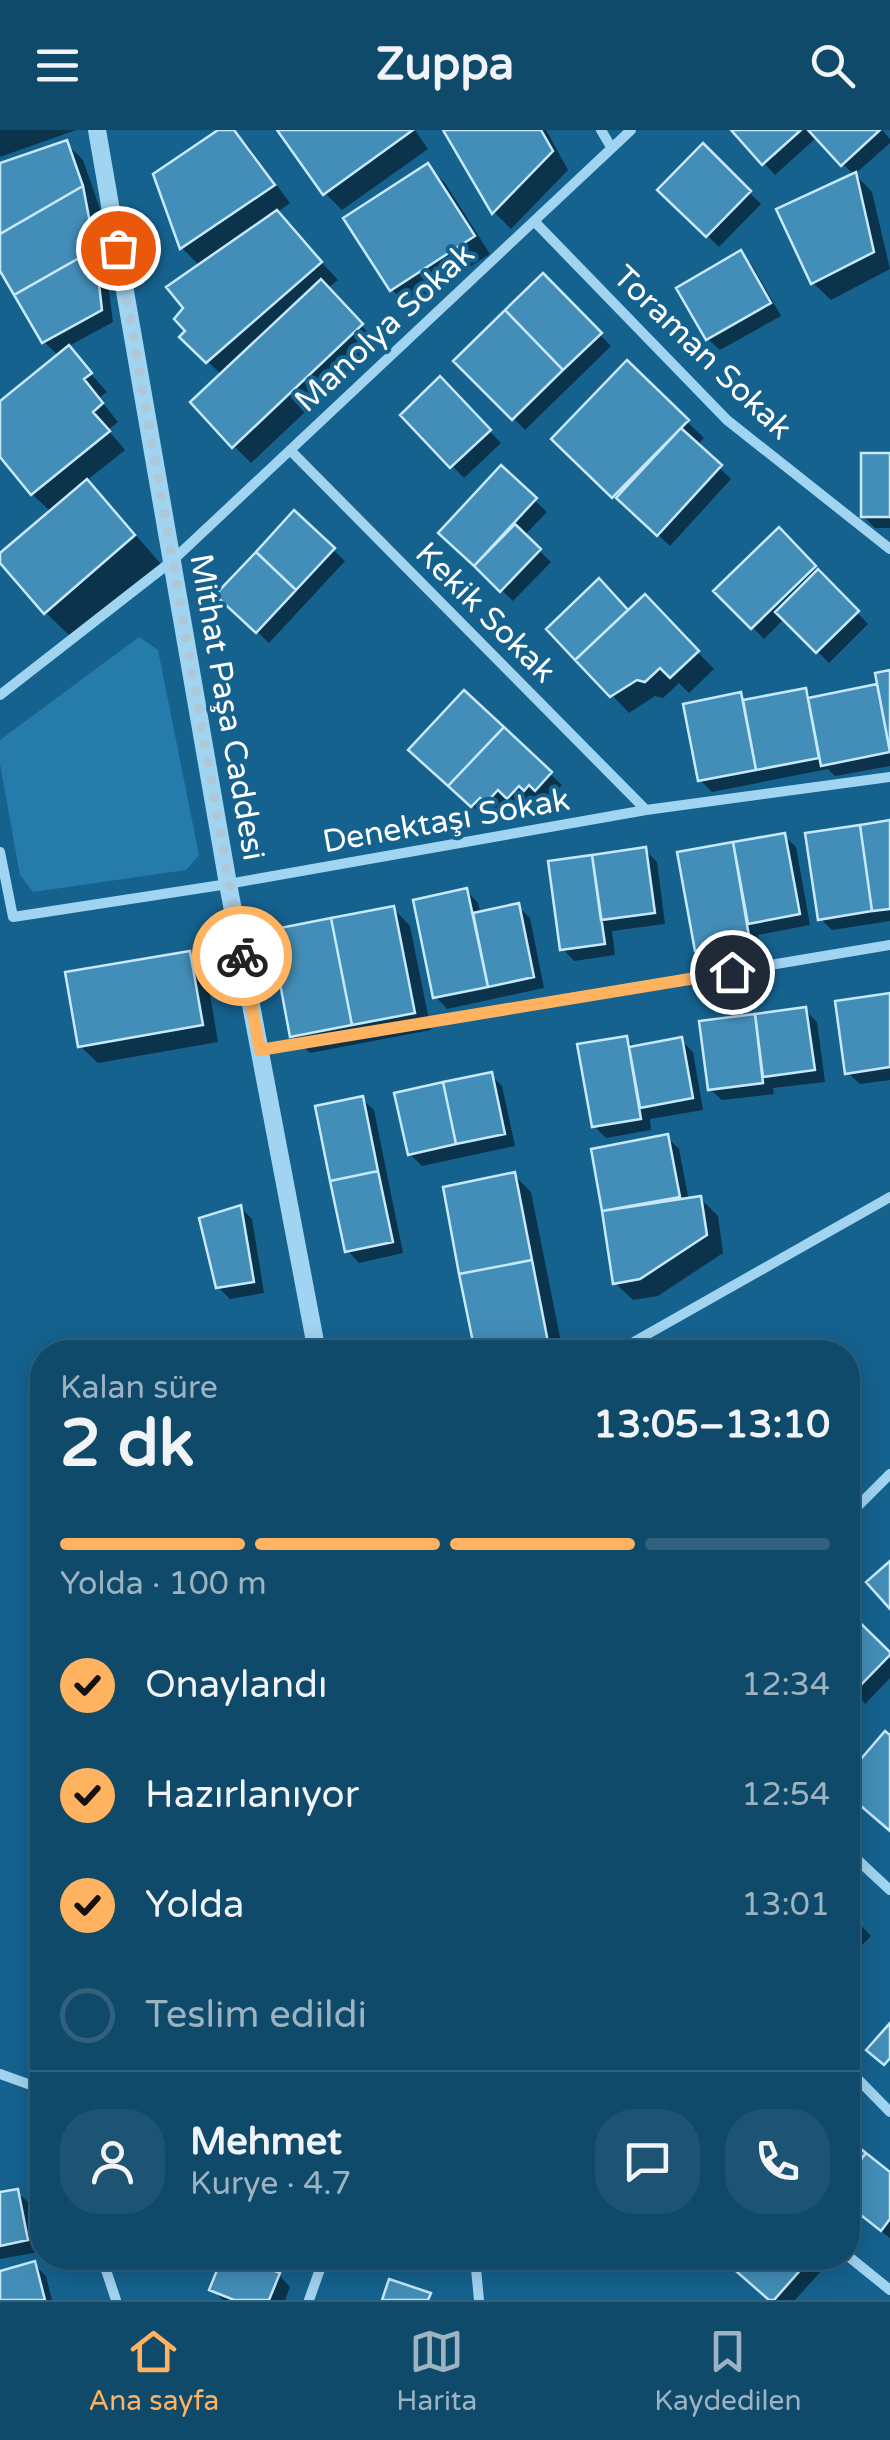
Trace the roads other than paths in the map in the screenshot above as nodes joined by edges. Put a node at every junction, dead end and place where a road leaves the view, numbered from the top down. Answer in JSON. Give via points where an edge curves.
{"nodes":[{"id":1,"x":98,"y":130,"type":"edge"},
{"id":2,"x":601,"y":130,"type":"edge"},
{"id":3,"x":630,"y":130,"type":"edge"},
{"id":4,"x":611,"y":147,"type":"junction"},
{"id":5,"x":534,"y":221,"type":"junction"},
{"id":6,"x":290,"y":450,"type":"junction"},
{"id":7,"x":890,"y":550,"type":"edge"},
{"id":8,"x":172,"y":561,"type":"junction"},
{"id":9,"x":0,"y":695,"type":"edge"},
{"id":10,"x":890,"y":777,"type":"edge"},
{"id":11,"x":646,"y":810,"type":"junction"},
{"id":12,"x":0,"y":852,"type":"edge"},
{"id":13,"x":228,"y":884,"type":"junction"},
{"id":14,"x":890,"y":945,"type":"edge"},
{"id":15,"x":260,"y":1050,"type":"junction"},
{"id":16,"x":890,"y":1197,"type":"edge"},
{"id":17,"x":314,"y":1340,"type":"edge"},
{"id":18,"x":637,"y":1340,"type":"edge"},
{"id":19,"x":890,"y":1474,"type":"edge"},
{"id":20,"x":860,"y":1504,"type":"edge"},
{"id":21,"x":860,"y":1862,"type":"edge"},
{"id":22,"x":890,"y":1890,"type":"edge"},
{"id":23,"x":0,"y":2074,"type":"edge"},
{"id":24,"x":860,"y":2081,"type":"edge"},
{"id":25,"x":30,"y":2085,"type":"edge"},
{"id":26,"x":890,"y":2112,"type":"edge"},
{"id":27,"x":860,"y":2266,"type":"edge"},
{"id":28,"x":106,"y":2270,"type":"edge"},
{"id":29,"x":319,"y":2270,"type":"edge"},
{"id":30,"x":475,"y":2270,"type":"edge"},
{"id":31,"x":890,"y":2290,"type":"edge"},
{"id":32,"x":116,"y":2300,"type":"edge"},
{"id":33,"x":308,"y":2300,"type":"edge"},
{"id":34,"x":479,"y":2300,"type":"edge"}],
"edges":[{"from":1,"to":8,"type":"street","name":"Mithat Paşa Caddesi"},
{"from":2,"to":4,"type":"street"},
{"from":3,"to":4,"type":"street","name":"Manolya Sokak"},
{"from":4,"to":5,"type":"street","name":"Manolya Sokak"},
{"from":5,"to":6,"type":"street","name":"Manolya Sokak"},
{"from":5,"to":7,"type":"street","name":"Toraman Sokak","via":[[727,420]]},
{"from":6,"to":8,"type":"street","name":"Manolya Sokak"},
{"from":6,"to":11,"type":"street","name":"Kekik Sokak"},
{"from":8,"to":9,"type":"street","name":"Manolya Sokak"},
{"from":8,"to":13,"type":"street","name":"Mithat Paşa Caddesi"},
{"from":10,"to":11,"type":"street","name":"Denektaşı Sokak"},
{"from":11,"to":13,"type":"street","name":"Denektaşı Sokak"},
{"from":12,"to":13,"type":"street","name":"Denektaşı Sokak","via":[[12,918]]},
{"from":13,"to":15,"type":"street","name":"Mithat Paşa Caddesi"},
{"from":14,"to":15,"type":"street"},
{"from":15,"to":17,"type":"street","name":"Mithat Paşa Caddesi"},
{"from":16,"to":18,"type":"street"},
{"from":19,"to":20,"type":"street"},
{"from":21,"to":22,"type":"street"},
{"from":23,"to":25,"type":"street"},
{"from":24,"to":26,"type":"street"},
{"from":27,"to":31,"type":"street"},
{"from":28,"to":32,"type":"street"},
{"from":29,"to":33,"type":"street"},
{"from":30,"to":34,"type":"street"}]}
